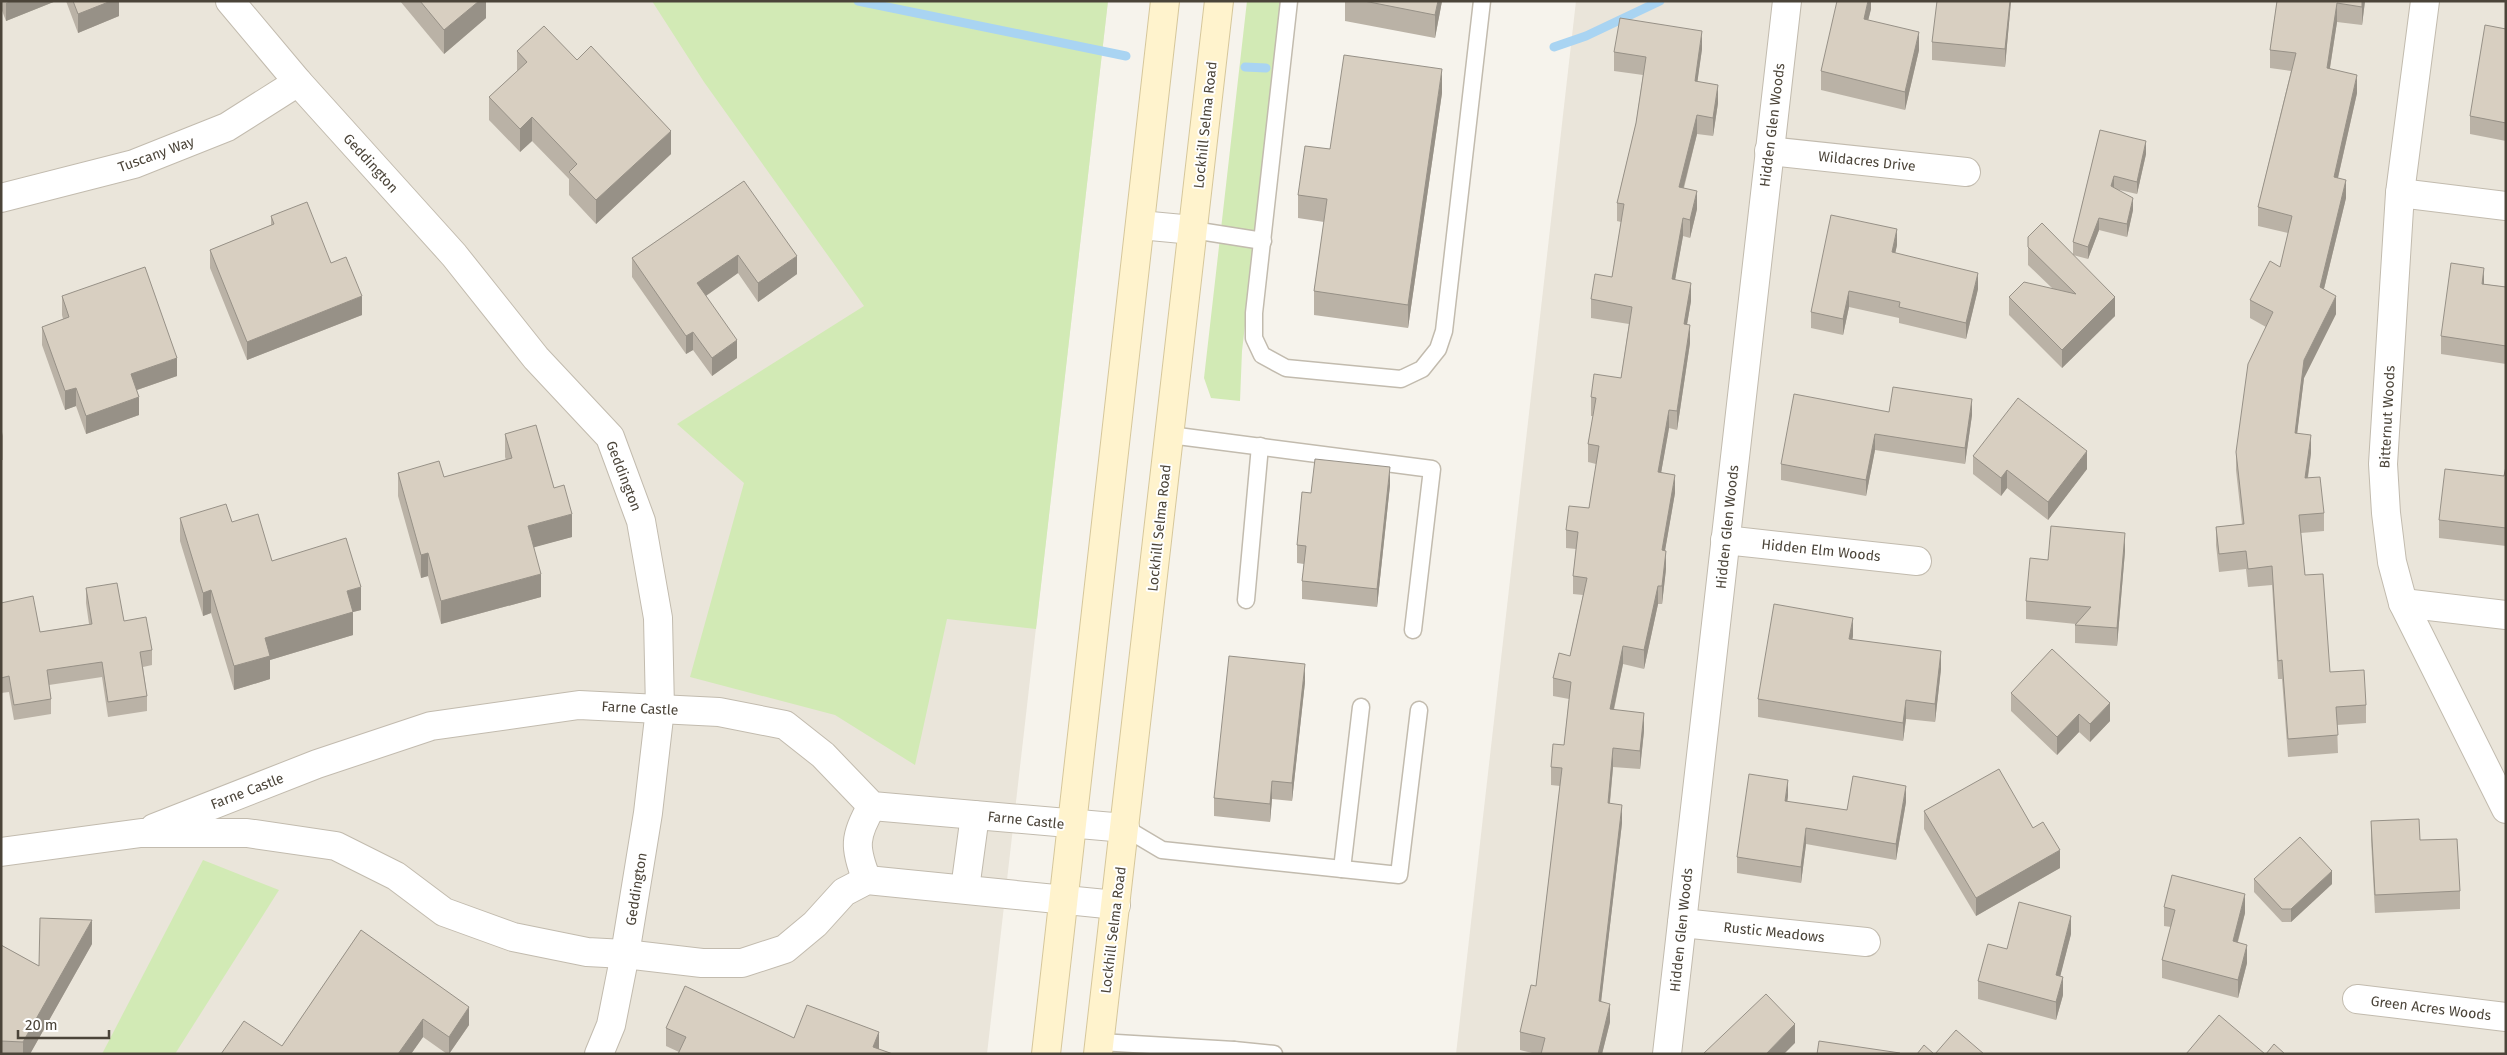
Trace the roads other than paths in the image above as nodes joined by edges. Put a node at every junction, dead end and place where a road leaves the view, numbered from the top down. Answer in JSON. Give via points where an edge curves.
{"nodes":[{"id":1,"x":230,"y":1,"type":"edge"},
{"id":2,"x":1165,"y":1,"type":"edge"},
{"id":3,"x":1220,"y":1,"type":"edge"},
{"id":4,"x":1289,"y":1,"type":"edge"},
{"id":5,"x":1482,"y":1,"type":"edge"},
{"id":6,"x":1787,"y":1,"type":"edge"},
{"id":7,"x":2425,"y":1,"type":"edge"},
{"id":8,"x":298,"y":82,"type":"junction"},
{"id":9,"x":1769,"y":151,"type":"junction"},
{"id":10,"x":1966,"y":172,"type":"dead end"},
{"id":11,"x":2400,"y":194,"type":"junction"},
{"id":12,"x":1,"y":198,"type":"edge"},
{"id":13,"x":2506,"y":206,"type":"edge"},
{"id":14,"x":1140,"y":225,"type":"junction"},
{"id":15,"x":1193,"y":230,"type":"junction"},
{"id":16,"x":1263,"y":241,"type":"junction"},
{"id":17,"x":1170,"y":435,"type":"junction"},
{"id":18,"x":1260,"y":446,"type":"junction"},
{"id":19,"x":1725,"y":540,"type":"junction"},
{"id":20,"x":1917,"y":561,"type":"dead end"},
{"id":21,"x":1246,"y":600,"type":"dead end"},
{"id":22,"x":2403,"y":603,"type":"junction"},
{"id":23,"x":2506,"y":615,"type":"edge"},
{"id":24,"x":1413,"y":630,"type":"dead end"},
{"id":25,"x":1360,"y":707,"type":"dead end"},
{"id":26,"x":660,"y":709,"type":"junction"},
{"id":27,"x":1419,"y":710,"type":"dead end"},
{"id":28,"x":872,"y":806,"type":"junction"},
{"id":29,"x":2506,"y":809,"type":"edge"},
{"id":30,"x":975,"y":815,"type":"junction"},
{"id":31,"x":1073,"y":825,"type":"junction"},
{"id":32,"x":1125,"y":828,"type":"junction"},
{"id":33,"x":141,"y":833,"type":"junction"},
{"id":34,"x":1,"y":852,"type":"edge"},
{"id":35,"x":1342,"y":869,"type":"junction"},
{"id":36,"x":867,"y":880,"type":"junction"},
{"id":37,"x":965,"y":889,"type":"junction"},
{"id":38,"x":1065,"y":901,"type":"junction"},
{"id":39,"x":1116,"y":905,"type":"junction"},
{"id":40,"x":1682,"y":922,"type":"junction"},
{"id":41,"x":1866,"y":942,"type":"dead end"},
{"id":42,"x":625,"y":954,"type":"junction"},
{"id":43,"x":2357,"y":999,"type":"dead end"},
{"id":44,"x":2506,"y":1017,"type":"edge"},
{"id":45,"x":1099,"y":1048,"type":"edge"},
{"id":46,"x":1233,"y":1052,"type":"edge"},
{"id":47,"x":599,"y":1054,"type":"edge"},
{"id":48,"x":1046,"y":1054,"type":"edge"},
{"id":49,"x":1274,"y":1054,"type":"edge"},
{"id":50,"x":1668,"y":1054,"type":"edge"}],
"edges":[{"from":1,"to":8,"type":"street","name":"Geddington"},
{"from":2,"to":14,"type":"main road"},
{"from":3,"to":15,"type":"main road","name":"Lockhill Selma Road"},
{"from":4,"to":16,"type":"lane"},
{"from":5,"to":16,"type":"lane","via":[[1444,331],[1438,349],[1422,369],[1400,379],[1286,368],[1262,355],[1254,338],[1254,314]]},
{"from":6,"to":9,"type":"street","name":"Hidden Glen Woods"},
{"from":7,"to":11,"type":"street","name":"Bitternut Woods"},
{"from":8,"to":12,"type":"street","name":"Tuscany Way","via":[[227,128],[134,164]]},
{"from":8,"to":26,"type":"street","name":"Geddington","via":[[454,255],[536,358],[610,437],[641,521],[658,618]]},
{"from":9,"to":10,"type":"street","name":"Wildacres Drive"},
{"from":9,"to":19,"type":"street","name":"Hidden Glen Woods"},
{"from":11,"to":13,"type":"street"},
{"from":11,"to":22,"type":"street","name":"Bitternut Woods","via":[[2383,464],[2392,562]]},
{"from":14,"to":15,"type":"street"},
{"from":14,"to":31,"type":"main road"},
{"from":15,"to":16,"type":"lane"},
{"from":15,"to":17,"type":"main road","name":"Lockhill Selma Road"},
{"from":17,"to":18,"type":"lane"},
{"from":17,"to":32,"type":"main road","name":"Lockhill Selma Road"},
{"from":18,"to":21,"type":"lane"},
{"from":18,"to":24,"type":"lane","via":[[1432,469]]},
{"from":19,"to":20,"type":"street","name":"Hidden Elm Woods"},
{"from":19,"to":40,"type":"street","name":"Hidden Glen Woods"},
{"from":22,"to":23,"type":"street"},
{"from":22,"to":29,"type":"street","name":"Bitternut Woods"},
{"from":25,"to":35,"type":"lane"},
{"from":26,"to":28,"type":"street","name":"Farne Castle","via":[[719,712],[785,725],[823,755]]},
{"from":26,"to":33,"type":"street","name":"Farne Castle","via":[[579,705],[431,726],[308,767]]},
{"from":26,"to":42,"type":"street","name":"Geddington","via":[[648,813]]},
{"from":27,"to":35,"type":"lane","via":[[1399,875]]},
{"from":28,"to":30,"type":"street","name":"Farne Castle"},
{"from":28,"to":36,"type":"street","via":[[860,826],[857,855]]},
{"from":30,"to":31,"type":"street","name":"Farne Castle"},
{"from":30,"to":37,"type":"street"},
{"from":31,"to":32,"type":"street","name":"Farne Castle"},
{"from":31,"to":38,"type":"main road"},
{"from":32,"to":35,"type":"lane","via":[[1162,850]]},
{"from":32,"to":39,"type":"main road","name":"Lockhill Selma Road"},
{"from":33,"to":34,"type":"street","name":"Farne Castle"},
{"from":33,"to":42,"type":"street","name":"Farne Castle","via":[[247,834],[336,846],[396,876],[444,912],[513,937],[587,952]]},
{"from":36,"to":37,"type":"street"},
{"from":36,"to":42,"type":"street","name":"Farne Castle","via":[[844,892],[785,949],[742,963],[702,963]]},
{"from":37,"to":38,"type":"street"},
{"from":38,"to":39,"type":"street"},
{"from":38,"to":48,"type":"main road"},
{"from":39,"to":45,"type":"main road","name":"Lockhill Selma Road"},
{"from":40,"to":41,"type":"street","name":"Rustic Meadows"},
{"from":40,"to":50,"type":"street","name":"Hidden Glen Woods"},
{"from":42,"to":47,"type":"street","name":"Geddington","via":[[611,1026]]},
{"from":43,"to":44,"type":"street","name":"Green Acres Woods"},
{"from":45,"to":46,"type":"lane"},
{"from":46,"to":49,"type":"lane"}]}
